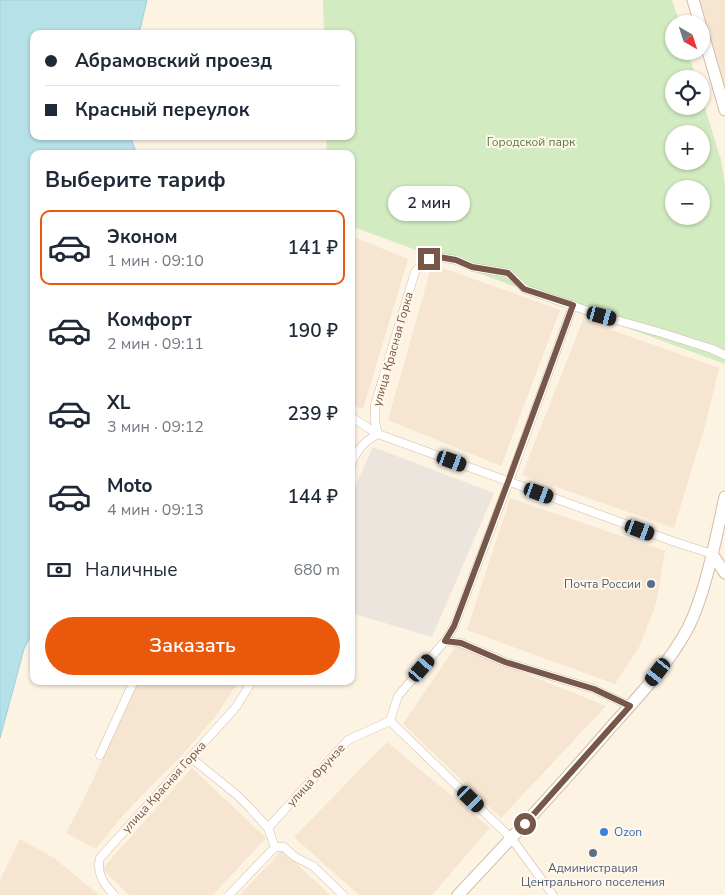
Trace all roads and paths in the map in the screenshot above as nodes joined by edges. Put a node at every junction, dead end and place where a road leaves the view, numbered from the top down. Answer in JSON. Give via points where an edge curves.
{"nodes":[{"id":1,"x":694,"y":0,"type":"edge"},
{"id":2,"x":698,"y":15,"type":"edge"},
{"id":3,"x":710,"y":58,"type":"edge"},
{"id":4,"x":725,"y":110,"type":"edge"},
{"id":5,"x":573,"y":305,"type":"junction"},
{"id":6,"x":725,"y":355,"type":"edge"},
{"id":7,"x":355,"y":420,"type":"edge"},
{"id":8,"x":378,"y":434,"type":"junction"},
{"id":9,"x":355,"y":455,"type":"edge"},
{"id":10,"x":508,"y":482,"type":"junction"},
{"id":11,"x":725,"y":497,"type":"edge"},
{"id":12,"x":712,"y":554,"type":"junction"},
{"id":13,"x":725,"y":573,"type":"edge"},
{"id":14,"x":445,"y":641,"type":"junction"},
{"id":15,"x":132,"y":685,"type":"edge"},
{"id":16,"x":250,"y":685,"type":"edge"},
{"id":17,"x":630,"y":706,"type":"junction"},
{"id":18,"x":390,"y":721,"type":"junction"},
{"id":19,"x":100,"y":755,"type":"dead end"},
{"id":20,"x":190,"y":757,"type":"junction"},
{"id":21,"x":268,"y":828,"type":"junction"},
{"id":22,"x":512,"y":839,"type":"junction"},
{"id":23,"x":275,"y":847,"type":"junction"},
{"id":24,"x":114,"y":895,"type":"edge"},
{"id":25,"x":229,"y":895,"type":"edge"},
{"id":26,"x":343,"y":895,"type":"edge"},
{"id":27,"x":458,"y":895,"type":"edge"},
{"id":28,"x":553,"y":895,"type":"edge"}],
"edges":[{"from":1,"to":2,"type":"street"},
{"from":3,"to":4,"type":"street"},
{"from":5,"to":6,"type":"street"},
{"from":5,"to":8,"type":"street","name":"улица Красная Горка","via":[[524,289],[508,273],[472,267],[456,260],[429,259],[416,272],[375,405]]},
{"from":5,"to":10,"type":"street"},
{"from":7,"to":8,"type":"street"},
{"from":8,"to":9,"type":"street","via":[[367,439]]},
{"from":8,"to":10,"type":"street"},
{"from":10,"to":12,"type":"street"},
{"from":10,"to":14,"type":"street","via":[[454,626]]},
{"from":11,"to":12,"type":"street"},
{"from":12,"to":13,"type":"street"},
{"from":12,"to":17,"type":"street","via":[[688,627]]},
{"from":14,"to":17,"type":"street","via":[[461,643],[505,662],[594,689]]},
{"from":14,"to":18,"type":"street","via":[[398,696]]},
{"from":15,"to":19,"type":"street"},
{"from":16,"to":20,"type":"street","name":"улица Красная Горка","via":[[236,707]]},
{"from":17,"to":22,"type":"street"},
{"from":18,"to":21,"type":"street","name":"улица Фрунзе","via":[[348,740]]},
{"from":18,"to":22,"type":"street"},
{"from":20,"to":21,"type":"street","via":[[237,795]]},
{"from":20,"to":24,"type":"street","name":"улица Красная Горка","via":[[100,858],[98,868],[104,884]]},
{"from":21,"to":23,"type":"street"},
{"from":22,"to":27,"type":"street"},
{"from":22,"to":28,"type":"street"},
{"from":23,"to":25,"type":"street"},
{"from":23,"to":26,"type":"street","via":[[284,847],[312,866]]}]}
